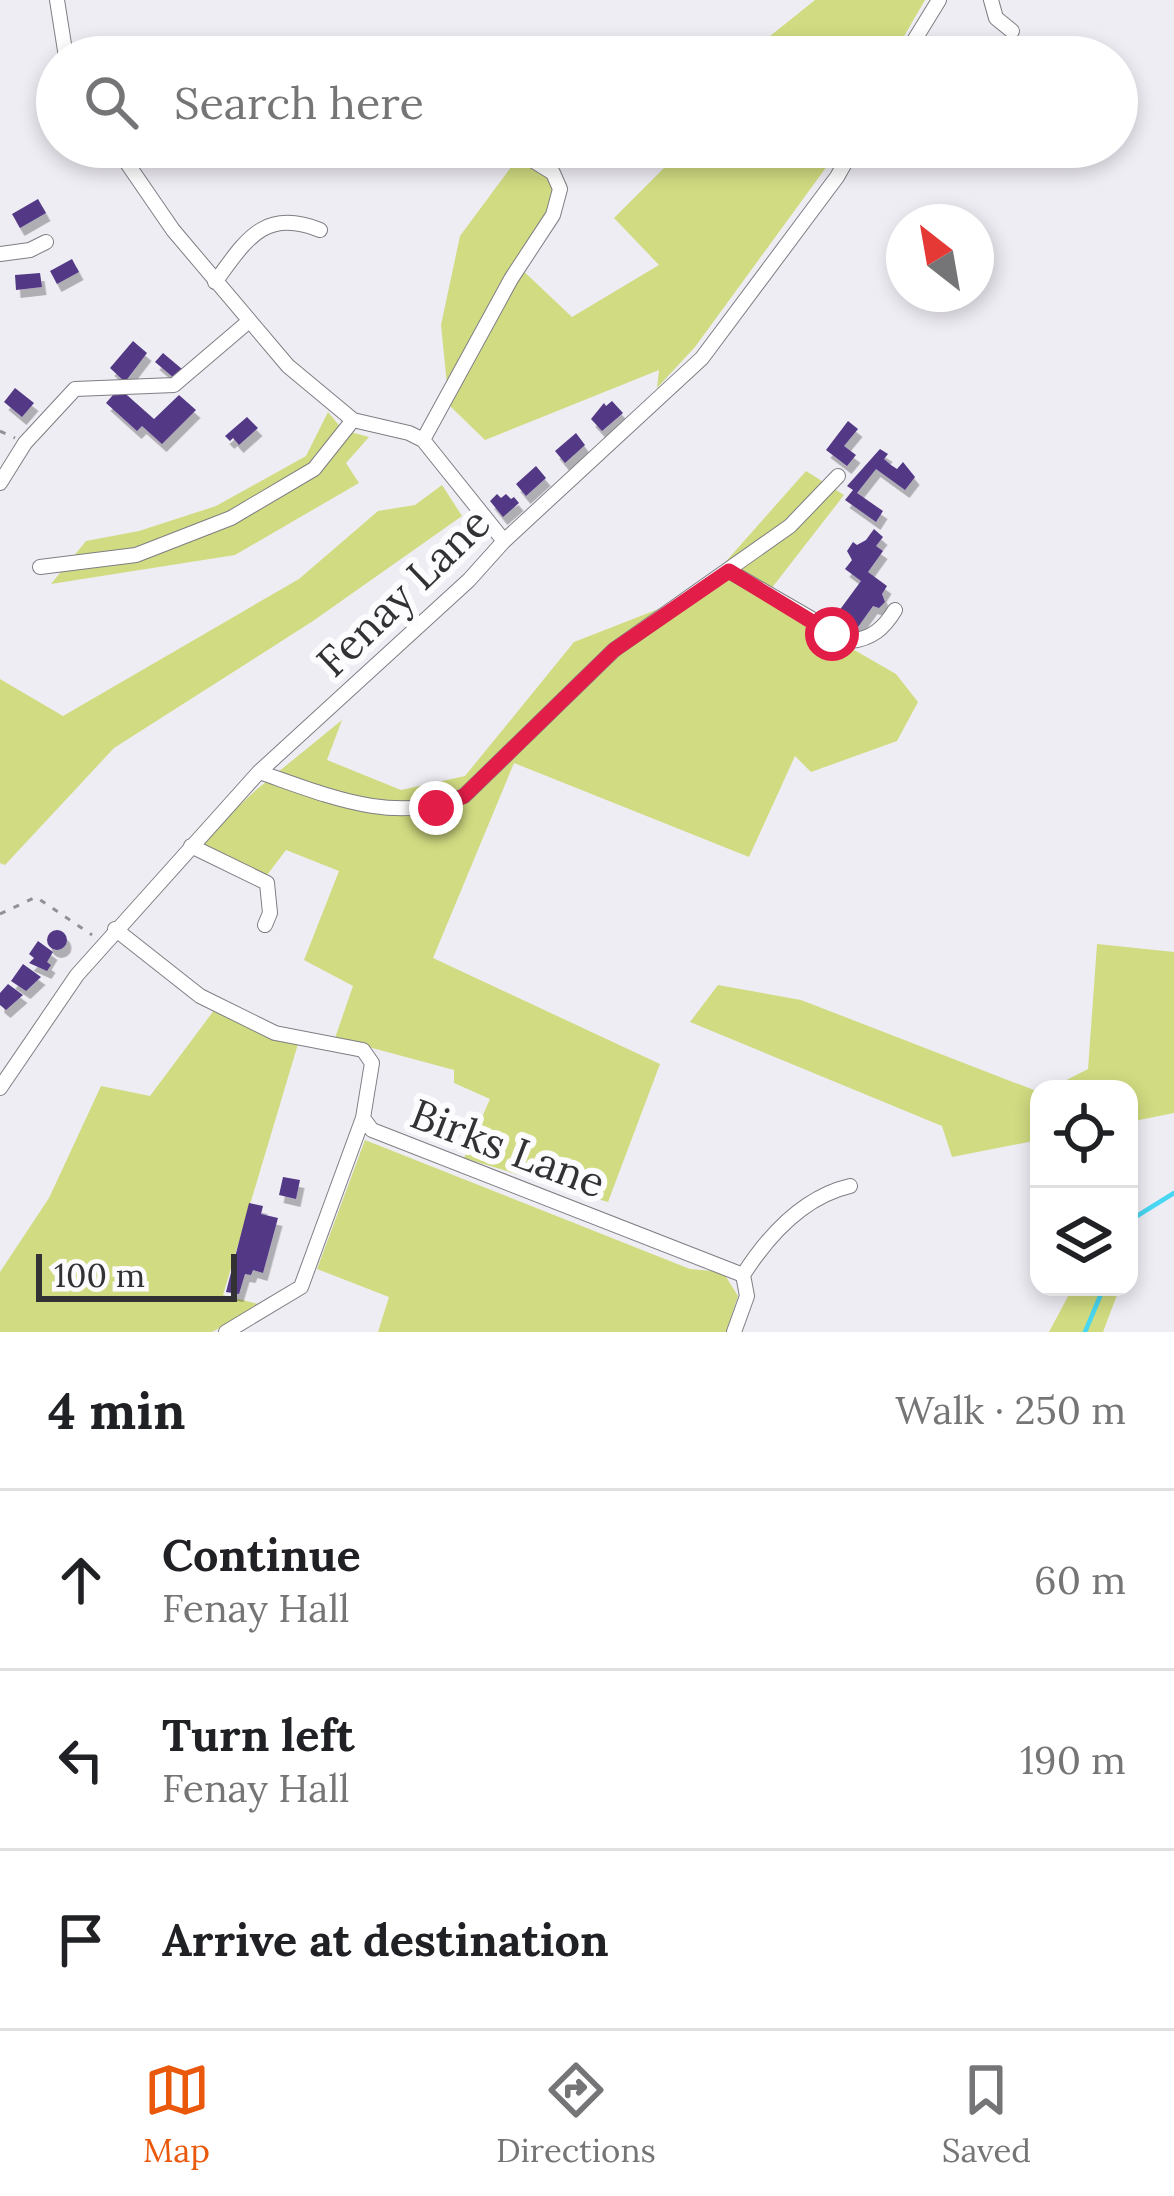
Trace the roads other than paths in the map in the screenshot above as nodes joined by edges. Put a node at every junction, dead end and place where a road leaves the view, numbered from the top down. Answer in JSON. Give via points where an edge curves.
{"nodes":[{"id":1,"x":57,"y":0,"type":"edge"},
{"id":2,"x":939,"y":0,"type":"edge"},
{"id":3,"x":991,"y":0,"type":"edge"},
{"id":4,"x":1012,"y":31,"type":"dead end"},
{"id":5,"x":63,"y":36,"type":"edge"},
{"id":6,"x":917,"y":36,"type":"edge"},
{"id":7,"x":130,"y":168,"type":"edge"},
{"id":8,"x":546,"y":168,"type":"edge"},
{"id":9,"x":842,"y":168,"type":"edge"},
{"id":10,"x":320,"y":230,"type":"dead end"},
{"id":11,"x":46,"y":242,"type":"dead end"},
{"id":12,"x":0,"y":254,"type":"edge"},
{"id":13,"x":215,"y":282,"type":"junction"},
{"id":14,"x":248,"y":322,"type":"junction"},
{"id":15,"x":353,"y":420,"type":"junction"},
{"id":16,"x":423,"y":440,"type":"junction"},
{"id":17,"x":838,"y":476,"type":"dead end"},
{"id":18,"x":0,"y":483,"type":"edge"},
{"id":19,"x":504,"y":541,"type":"junction"},
{"id":20,"x":40,"y":566,"type":"dead end"},
{"id":21,"x":729,"y":571,"type":"junction"},
{"id":22,"x":895,"y":610,"type":"dead end"},
{"id":23,"x":259,"y":772,"type":"junction"},
{"id":24,"x":191,"y":846,"type":"junction"},
{"id":25,"x":265,"y":925,"type":"dead end"},
{"id":26,"x":115,"y":929,"type":"junction"},
{"id":27,"x":0,"y":1088,"type":"edge"},
{"id":28,"x":364,"y":1118,"type":"junction"},
{"id":29,"x":850,"y":1186,"type":"dead end"},
{"id":30,"x":742,"y":1276,"type":"junction"},
{"id":31,"x":226,"y":1332,"type":"edge"},
{"id":32,"x":734,"y":1332,"type":"edge"}],
"edges":[{"from":1,"to":5,"type":"street"},
{"from":2,"to":6,"type":"street"},
{"from":3,"to":4,"type":"street"},
{"from":7,"to":13,"type":"street"},
{"from":8,"to":16,"type":"street","via":[[560,188],[554,215]]},
{"from":9,"to":19,"type":"street","name":"Fenay Lane","via":[[702,358]]},
{"from":10,"to":13,"type":"street","via":[[260,227]]},
{"from":11,"to":12,"type":"street"},
{"from":13,"to":14,"type":"street"},
{"from":14,"to":15,"type":"street"},
{"from":14,"to":18,"type":"street","via":[[174,385],[75,389]]},
{"from":15,"to":16,"type":"street"},
{"from":15,"to":20,"type":"street","via":[[314,469],[231,518],[136,555]]},
{"from":16,"to":19,"type":"street"},
{"from":17,"to":21,"type":"street","via":[[790,526]]},
{"from":19,"to":23,"type":"street","name":"Fenay Lane"},
{"from":21,"to":22,"type":"street","via":[[850,640],[880,630]]},
{"from":21,"to":23,"type":"street","via":[[614,650],[464,796],[436,808],[345,802]]},
{"from":23,"to":24,"type":"street","name":"Fenay Lane"},
{"from":24,"to":25,"type":"street","via":[[267,883]]},
{"from":24,"to":26,"type":"street","name":"Fenay Lane"},
{"from":26,"to":27,"type":"street","name":"Fenay Lane"},
{"from":26,"to":28,"type":"street","name":"Birks Lane","via":[[200,996],[275,1033],[363,1050],[373,1063]]},
{"from":28,"to":30,"type":"street","name":"Birks Lane","via":[[372,1130]]},
{"from":28,"to":31,"type":"street","via":[[301,1287]]},
{"from":29,"to":30,"type":"street","via":[[785,1222]]},
{"from":30,"to":32,"type":"street","via":[[747,1295]]}]}
